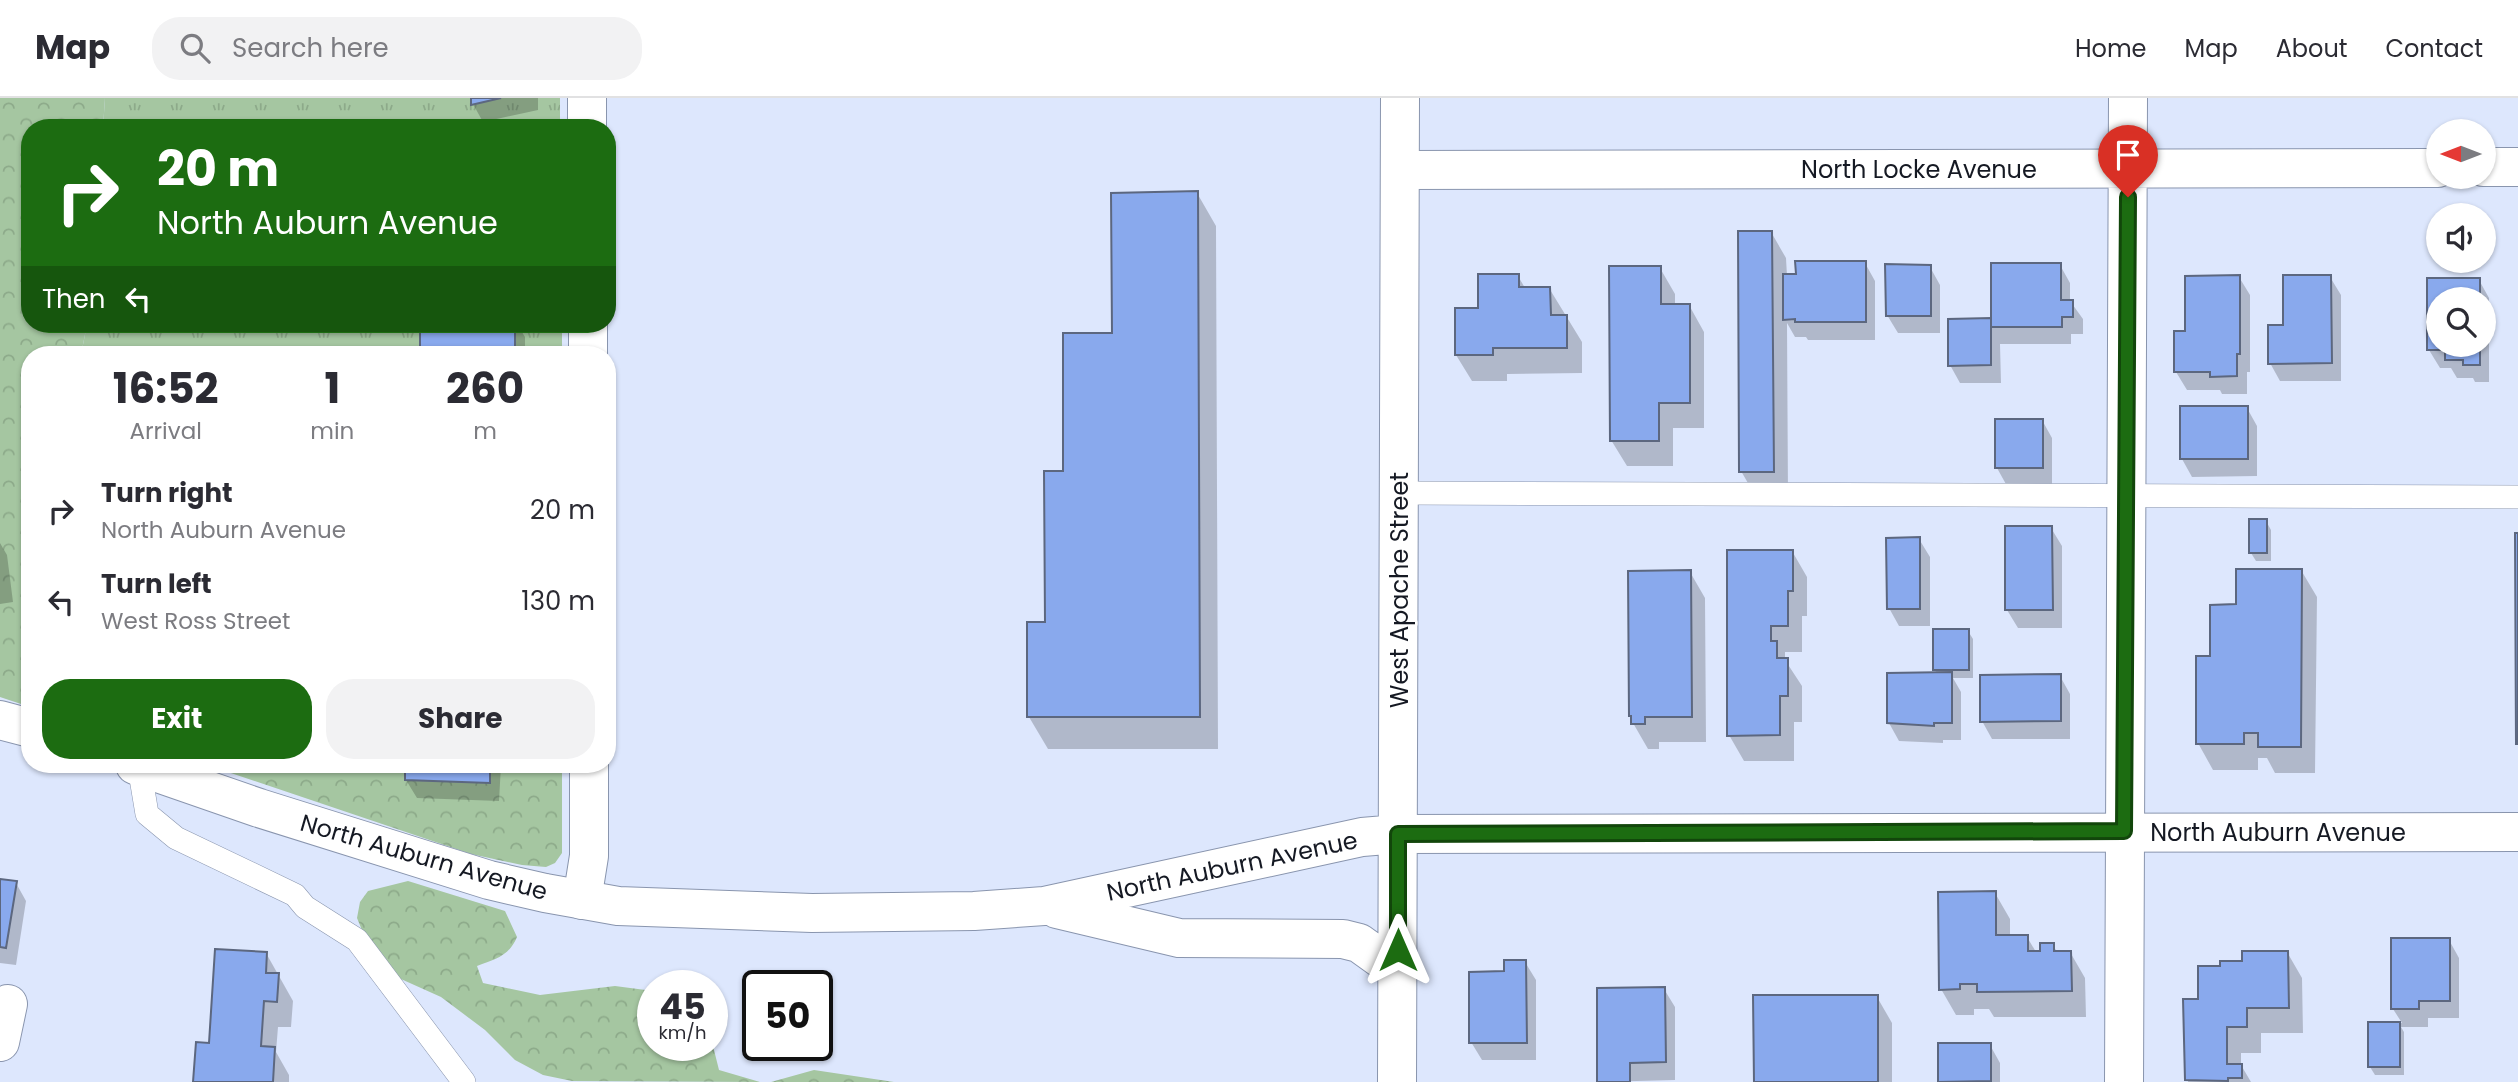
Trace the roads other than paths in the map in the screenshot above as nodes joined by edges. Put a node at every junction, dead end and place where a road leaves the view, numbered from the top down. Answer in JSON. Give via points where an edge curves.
{"nodes":[{"id":1,"x":587,"y":98,"type":"edge"},
{"id":2,"x":1400,"y":98,"type":"edge"},
{"id":3,"x":2128,"y":98,"type":"edge"},
{"id":4,"x":587,"y":119,"type":"edge"},
{"id":5,"x":2426,"y":167,"type":"edge"},
{"id":6,"x":2496,"y":167,"type":"edge"},
{"id":7,"x":2518,"y":167,"type":"edge"},
{"id":8,"x":2128,"y":169,"type":"junction"},
{"id":9,"x":1400,"y":170,"type":"junction"},
{"id":10,"x":1399,"y":493,"type":"junction"},
{"id":11,"x":2126,"y":496,"type":"junction"},
{"id":12,"x":2518,"y":497,"type":"edge"},
{"id":13,"x":0,"y":720,"type":"edge"},
{"id":14,"x":21,"y":726,"type":"edge"},
{"id":15,"x":139,"y":773,"type":"edge"},
{"id":16,"x":160,"y":773,"type":"edge"},
{"id":17,"x":589,"y":773,"type":"edge"},
{"id":18,"x":2124,"y":831,"type":"junction"},
{"id":19,"x":2518,"y":832,"type":"edge"},
{"id":20,"x":1398,"y":834,"type":"junction"},
{"id":21,"x":582,"y":900,"type":"junction"},
{"id":22,"x":1044,"y":906,"type":"junction"},
{"id":23,"x":1398,"y":971,"type":"junction"},
{"id":24,"x":8,"y":1004,"type":"dead end"},
{"id":25,"x":0,"y":1042,"type":"edge"},
{"id":26,"x":464,"y":1082,"type":"edge"},
{"id":27,"x":1397,"y":1082,"type":"edge"},
{"id":28,"x":2124,"y":1082,"type":"edge"}],
"edges":[{"from":1,"to":4,"type":"main road"},
{"from":2,"to":9,"type":"main road","name":"West Apache Street"},
{"from":3,"to":8,"type":"main road"},
{"from":5,"to":8,"type":"main road","name":"North Locke Avenue"},
{"from":6,"to":7,"type":"main road"},
{"from":8,"to":9,"type":"main road","name":"North Locke Avenue"},
{"from":8,"to":11,"type":"main road"},
{"from":9,"to":10,"type":"main road","name":"West Apache Street"},
{"from":10,"to":11,"type":"lane"},
{"from":10,"to":20,"type":"main road","name":"West Apache Street"},
{"from":11,"to":12,"type":"lane"},
{"from":11,"to":18,"type":"main road"},
{"from":13,"to":14,"type":"main road"},
{"from":15,"to":26,"type":"lane","via":[[147,814],[176,838],[295,895],[305,907],[357,940]]},
{"from":16,"to":21,"type":"main road","name":"North Auburn Avenue","via":[[489,880]]},
{"from":17,"to":21,"type":"main road","via":[[589,856]]},
{"from":18,"to":19,"type":"main road","name":"North Auburn Avenue"},
{"from":18,"to":20,"type":"main road","name":"North Auburn Avenue"},
{"from":18,"to":28,"type":"main road"},
{"from":20,"to":22,"type":"main road","name":"North Auburn Avenue","via":[[1362,837]]},
{"from":20,"to":23,"type":"main road","name":"West Apache Street"},
{"from":21,"to":22,"type":"main road","name":"North Auburn Avenue","via":[[812,914]]},
{"from":22,"to":23,"type":"main road","via":[[1179,938],[1343,939],[1359,943]]},
{"from":23,"to":27,"type":"main road","name":"West Apache Street"},
{"from":24,"to":25,"type":"main road"}]}
